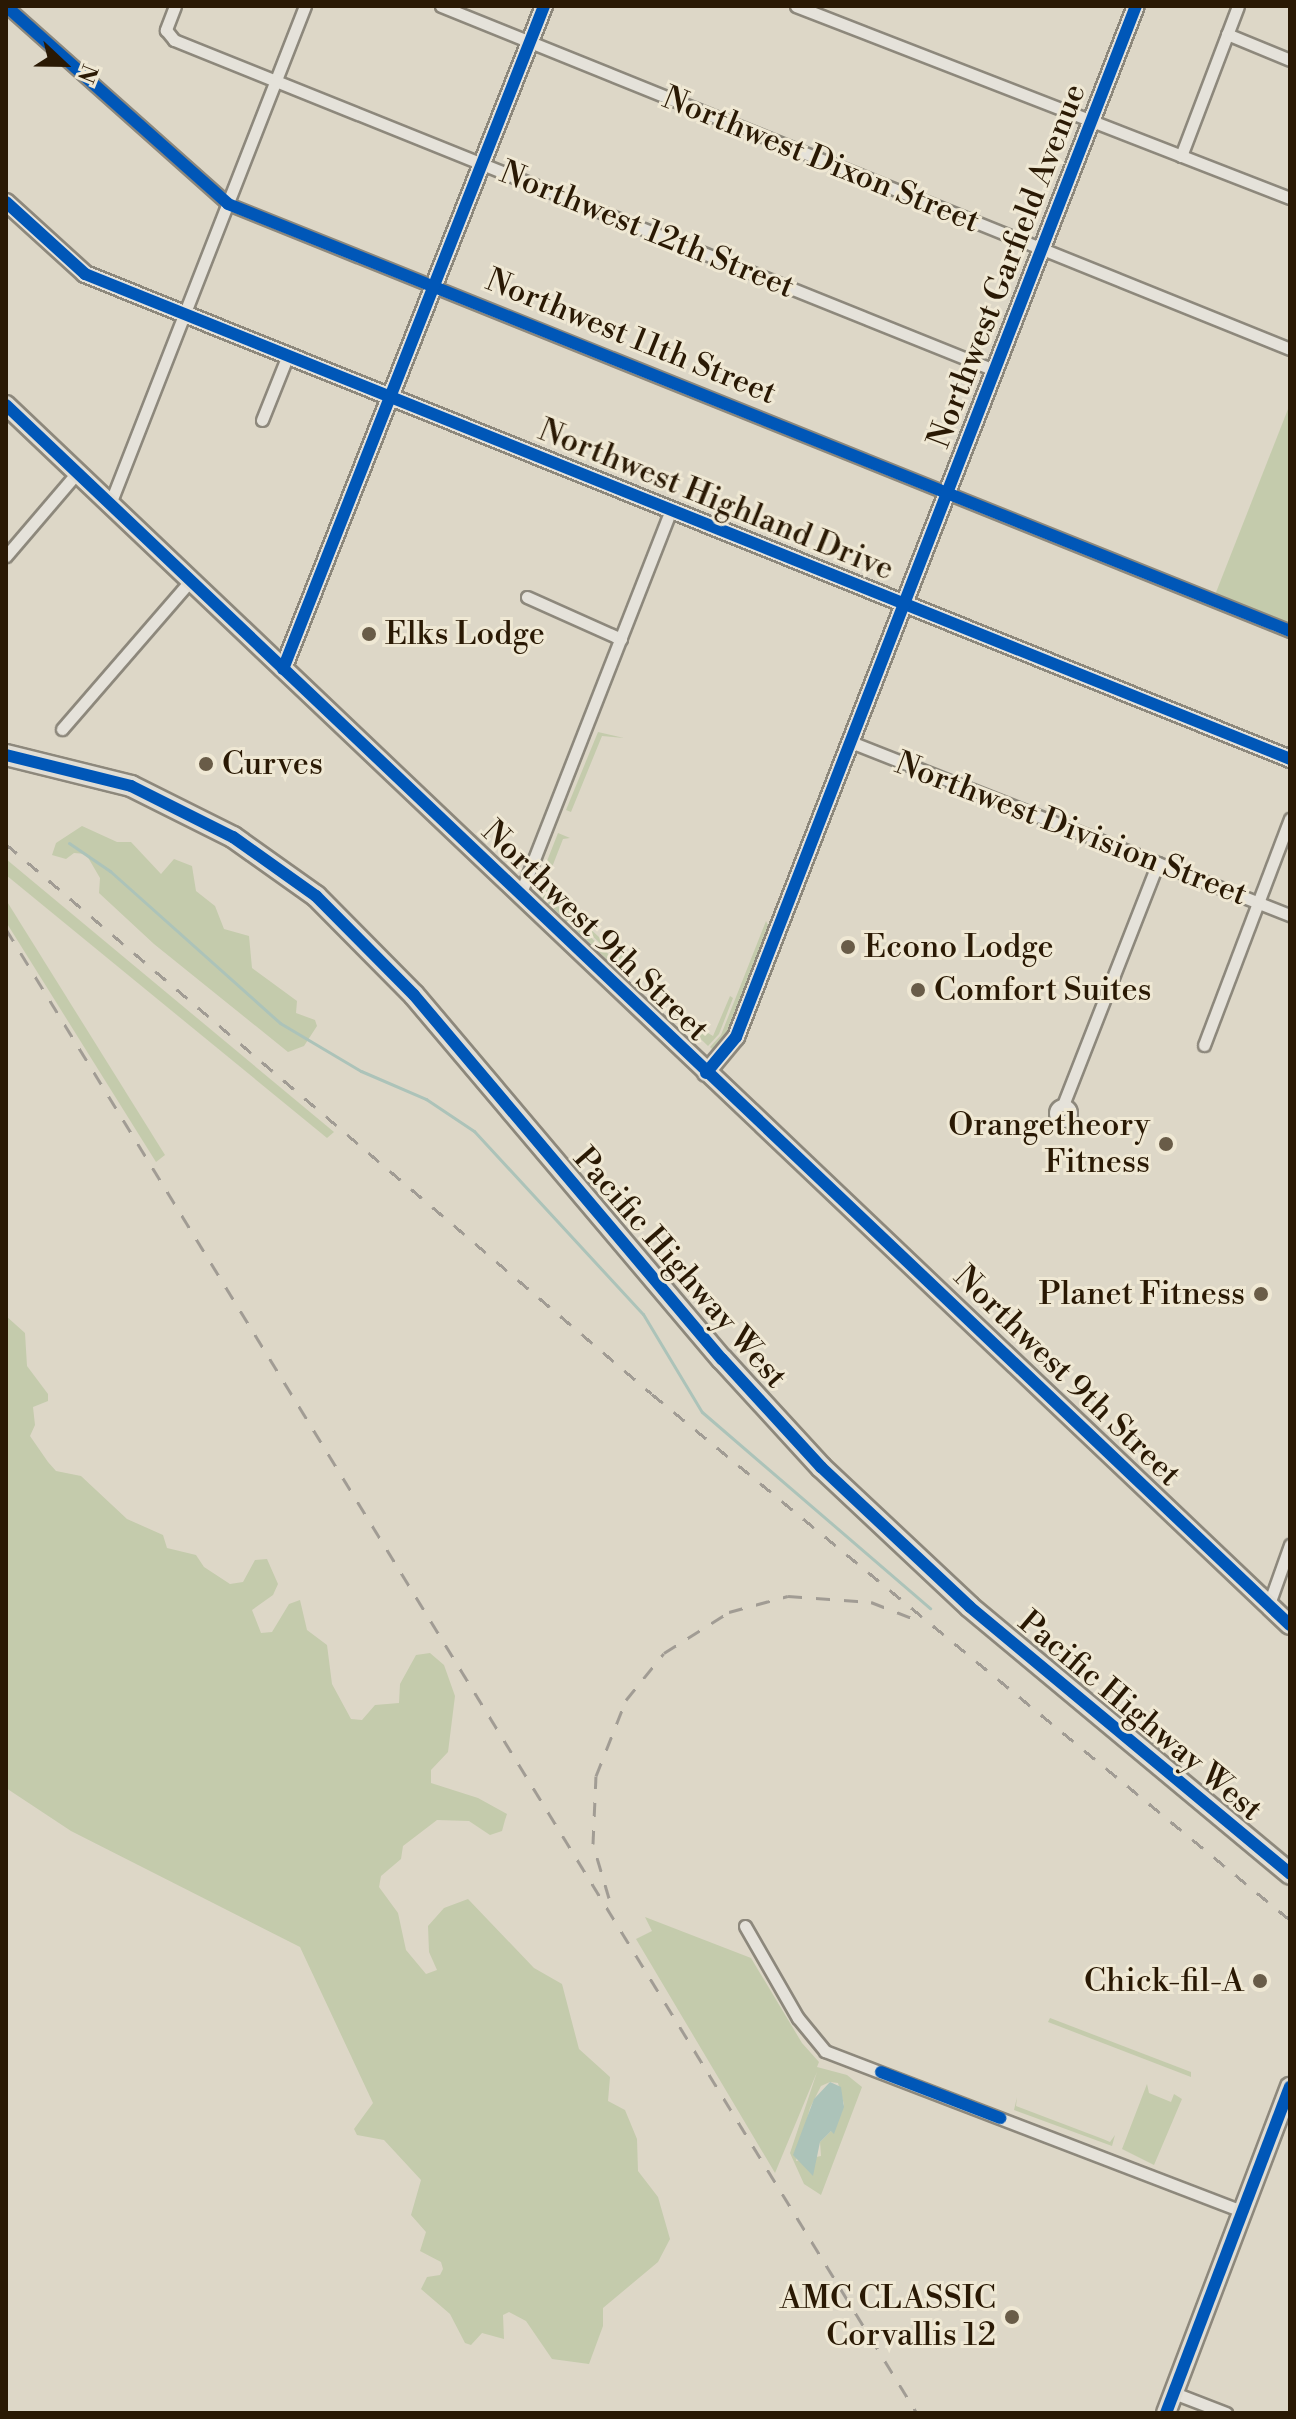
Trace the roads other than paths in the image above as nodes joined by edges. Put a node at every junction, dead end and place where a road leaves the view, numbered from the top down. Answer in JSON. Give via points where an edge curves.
{"nodes":[{"id":1,"x":6,"y":6,"type":"edge"},
{"id":2,"x":175,"y":6,"type":"edge"},
{"id":3,"x":305,"y":6,"type":"edge"},
{"id":4,"x":441,"y":6,"type":"edge"},
{"id":5,"x":544,"y":6,"type":"edge"},
{"id":6,"x":796,"y":6,"type":"edge"},
{"id":7,"x":1136,"y":6,"type":"edge"},
{"id":8,"x":1238,"y":6,"type":"edge"},
{"id":9,"x":1227,"y":34,"type":"junction"},
{"id":10,"x":530,"y":42,"type":"junction"},
{"id":11,"x":1290,"y":60,"type":"edge"},
{"id":12,"x":276,"y":80,"type":"junction"},
{"id":13,"x":1091,"y":121,"type":"junction"},
{"id":14,"x":1181,"y":156,"type":"junction"},
{"id":15,"x":482,"y":164,"type":"junction"},
{"id":16,"x":1290,"y":198,"type":"edge"},
{"id":17,"x":6,"y":202,"type":"edge"},
{"id":18,"x":228,"y":204,"type":"junction"},
{"id":19,"x":1041,"y":249,"type":"junction"},
{"id":20,"x":434,"y":285,"type":"junction"},
{"id":21,"x":185,"y":314,"type":"junction"},
{"id":22,"x":1290,"y":349,"type":"edge"},
{"id":23,"x":288,"y":355,"type":"junction"},
{"id":24,"x":994,"y":370,"type":"junction"},
{"id":25,"x":391,"y":395,"type":"junction"},
{"id":26,"x":6,"y":405,"type":"edge"},
{"id":27,"x":262,"y":420,"type":"dead end"},
{"id":28,"x":77,"y":473,"type":"junction"},
{"id":29,"x":946,"y":492,"type":"junction"},
{"id":30,"x":110,"y":504,"type":"junction"},
{"id":31,"x":671,"y":510,"type":"junction"},
{"id":32,"x":6,"y":556,"type":"edge"},
{"id":33,"x":190,"y":581,"type":"junction"},
{"id":34,"x":527,"y":597,"type":"dead end"},
{"id":35,"x":905,"y":604,"type":"junction"},
{"id":36,"x":1290,"y":631,"type":"edge"},
{"id":37,"x":621,"y":639,"type":"junction"},
{"id":38,"x":283,"y":669,"type":"junction"},
{"id":39,"x":62,"y":729,"type":"dead end"},
{"id":40,"x":853,"y":743,"type":"junction"},
{"id":41,"x":6,"y":755,"type":"edge"},
{"id":42,"x":1290,"y":759,"type":"edge"},
{"id":43,"x":1290,"y":819,"type":"edge"},
{"id":44,"x":1158,"y":863,"type":"junction"},
{"id":45,"x":520,"y":895,"type":"junction"},
{"id":46,"x":1259,"y":903,"type":"junction"},
{"id":47,"x":1290,"y":915,"type":"edge"},
{"id":48,"x":1204,"y":1045,"type":"dead end"},
{"id":49,"x":706,"y":1073,"type":"junction"},
{"id":50,"x":1063,"y":1105,"type":"dead end"},
{"id":51,"x":1290,"y":1545,"type":"edge"},
{"id":52,"x":1269,"y":1604,"type":"junction"},
{"id":53,"x":1290,"y":1625,"type":"edge"},
{"id":54,"x":1290,"y":1874,"type":"edge"},
{"id":55,"x":745,"y":1926,"type":"dead end"},
{"id":56,"x":1290,"y":2087,"type":"edge"},
{"id":57,"x":1241,"y":2211,"type":"junction"},
{"id":58,"x":1174,"y":2393,"type":"junction"},
{"id":59,"x":1166,"y":2413,"type":"edge"},
{"id":60,"x":1226,"y":2413,"type":"edge"}],
"edges":[{"from":1,"to":18,"type":"street","name":"Northwest 11th Street"},
{"from":2,"to":12,"type":"street","name":"Northwest 12th Street","via":[[168,35]]},
{"from":3,"to":12,"type":"street"},
{"from":4,"to":10,"type":"street","name":"Northwest Dixon Street"},
{"from":5,"to":10,"type":"street"},
{"from":6,"to":13,"type":"street"},
{"from":7,"to":13,"type":"street","name":"Northwest Garfield Avenue"},
{"from":8,"to":9,"type":"street"},
{"from":9,"to":11,"type":"street"},
{"from":9,"to":14,"type":"street"},
{"from":10,"to":15,"type":"street"},
{"from":10,"to":19,"type":"street","name":"Northwest Dixon Street"},
{"from":12,"to":15,"type":"street","name":"Northwest 12th Street"},
{"from":12,"to":18,"type":"street"},
{"from":13,"to":14,"type":"street"},
{"from":13,"to":19,"type":"street","name":"Northwest Garfield Avenue"},
{"from":14,"to":16,"type":"street"},
{"from":15,"to":20,"type":"street"},
{"from":15,"to":24,"type":"street","name":"Northwest 12th Street"},
{"from":17,"to":21,"type":"street","name":"Northwest Highland Drive","via":[[77,270]]},
{"from":18,"to":20,"type":"street","name":"Northwest 11th Street"},
{"from":18,"to":21,"type":"street"},
{"from":19,"to":22,"type":"street","name":"Northwest Dixon Street"},
{"from":19,"to":24,"type":"street","name":"Northwest Garfield Avenue"},
{"from":20,"to":25,"type":"street"},
{"from":20,"to":29,"type":"street","name":"Northwest 11th Street"},
{"from":21,"to":23,"type":"street","name":"Northwest Highland Drive"},
{"from":21,"to":30,"type":"street"},
{"from":23,"to":25,"type":"street","name":"Northwest Highland Drive"},
{"from":23,"to":27,"type":"street"},
{"from":24,"to":29,"type":"street","name":"Northwest Garfield Avenue"},
{"from":25,"to":31,"type":"street","name":"Northwest Highland Drive"},
{"from":25,"to":38,"type":"street"},
{"from":26,"to":28,"type":"main road","name":"Northwest 9th Street"},
{"from":28,"to":30,"type":"main road","name":"Northwest 9th Street"},
{"from":28,"to":32,"type":"street"},
{"from":29,"to":35,"type":"street","name":"Northwest Garfield Avenue"},
{"from":29,"to":36,"type":"street","name":"Northwest 11th Street"},
{"from":30,"to":33,"type":"main road","name":"Northwest 9th Street"},
{"from":31,"to":35,"type":"street","name":"Northwest Highland Drive"},
{"from":31,"to":37,"type":"street"},
{"from":33,"to":38,"type":"main road","name":"Northwest 9th Street"},
{"from":33,"to":39,"type":"street"},
{"from":34,"to":37,"type":"street"},
{"from":35,"to":40,"type":"street","name":"Northwest Garfield Avenue"},
{"from":35,"to":42,"type":"street","name":"Northwest Highland Drive"},
{"from":37,"to":45,"type":"street"},
{"from":38,"to":45,"type":"main road","name":"Northwest 9th Street"},
{"from":40,"to":44,"type":"street","name":"Northwest Division Street"},
{"from":40,"to":49,"type":"street","name":"Northwest Garfield Avenue","via":[[736,1037]]},
{"from":41,"to":54,"type":"highway","name":"Pacific Highway West","via":[[131,786],[233,837],[316,896],[414,995],[722,1359],[821,1467],[970,1607]]},
{"from":43,"to":46,"type":"street"},
{"from":44,"to":46,"type":"street","name":"Northwest Division Street"},
{"from":44,"to":50,"type":"street"},
{"from":45,"to":49,"type":"main road","name":"Northwest 9th Street"},
{"from":46,"to":47,"type":"street","name":"Northwest Division Street"},
{"from":46,"to":48,"type":"street"},
{"from":49,"to":52,"type":"main road","name":"Northwest 9th Street"},
{"from":51,"to":52,"type":"street"},
{"from":52,"to":53,"type":"main road","name":"Northwest 9th Street"},
{"from":55,"to":57,"type":"street","via":[[798,2018],[825,2051]]},
{"from":56,"to":57,"type":"main road"},
{"from":57,"to":58,"type":"main road"},
{"from":58,"to":59,"type":"main road"},
{"from":58,"to":60,"type":"street"}]}
